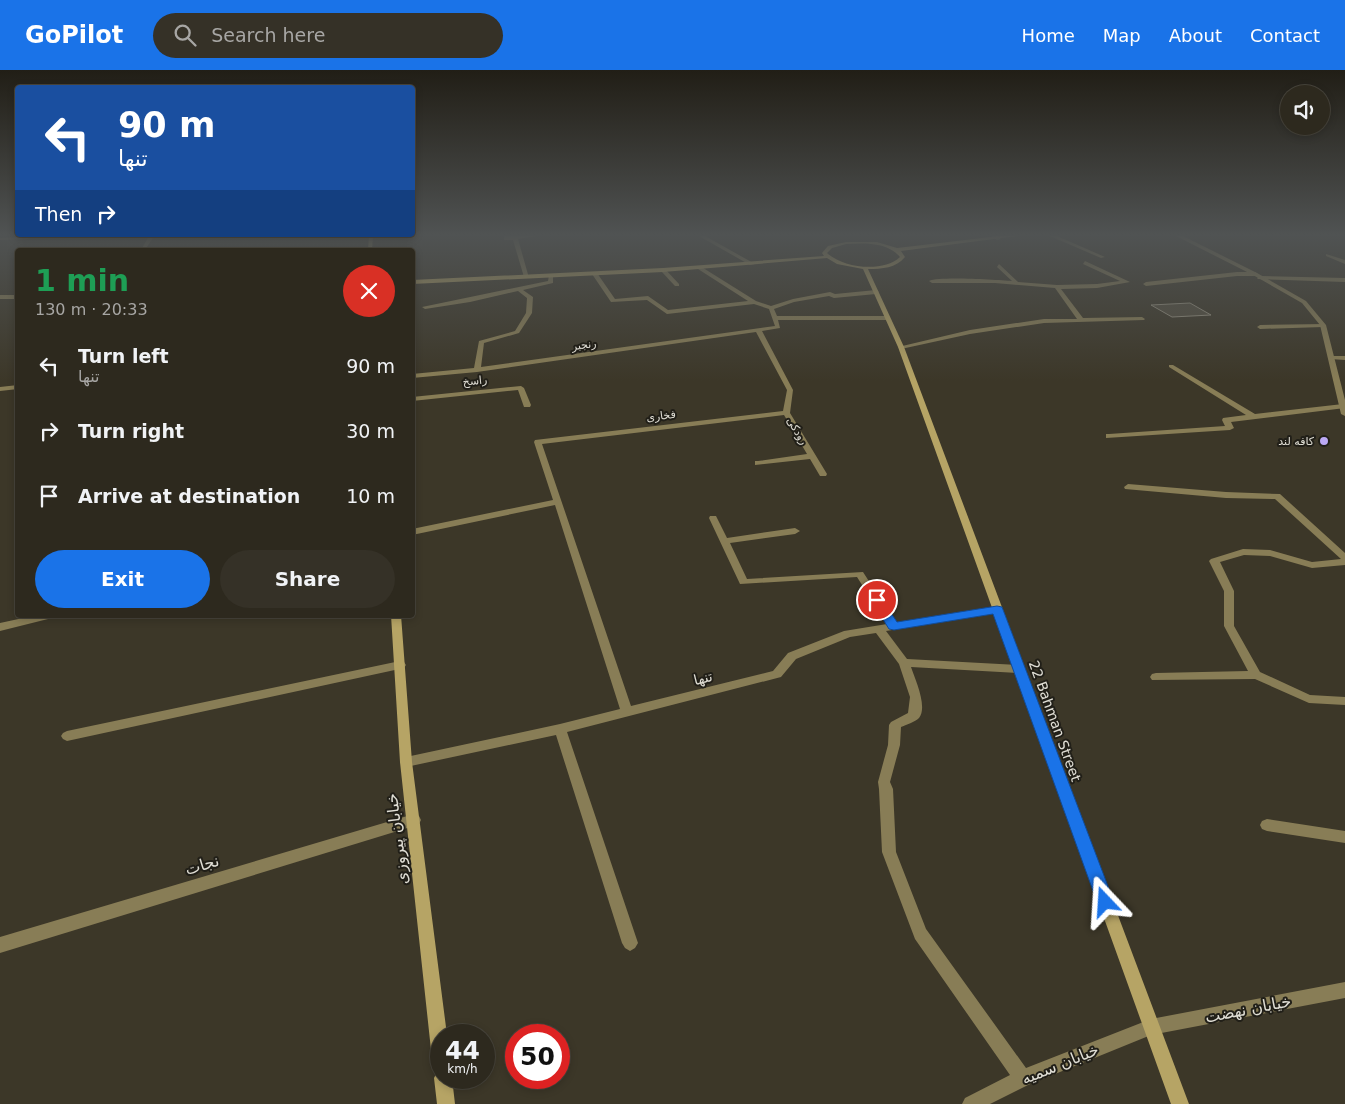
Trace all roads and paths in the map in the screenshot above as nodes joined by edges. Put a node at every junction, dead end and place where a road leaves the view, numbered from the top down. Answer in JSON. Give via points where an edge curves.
{"nodes":[{"id":1,"x":542,"y":284,"type":"edge"},
{"id":2,"x":602,"y":284,"type":"edge"},
{"id":3,"x":726,"y":284,"type":"edge"},
{"id":4,"x":873,"y":284,"type":"edge"},
{"id":5,"x":1035,"y":284,"type":"edge"},
{"id":6,"x":1110,"y":284,"type":"edge"},
{"id":7,"x":1272,"y":284,"type":"edge"},
{"id":8,"x":1058,"y":287,"type":"junction"},
{"id":9,"x":520,"y":290,"type":"junction"},
{"id":10,"x":876,"y":292,"type":"junction"},
{"id":11,"x":0,"y":297,"type":"edge"},
{"id":12,"x":15,"y":297,"type":"edge"},
{"id":13,"x":754,"y":302,"type":"junction"},
{"id":14,"x":425,"y":307,"type":"dead end"},
{"id":15,"x":771,"y":308,"type":"junction"},
{"id":16,"x":775,"y":318,"type":"junction"},
{"id":17,"x":887,"y":318,"type":"junction"},
{"id":18,"x":1142,"y":319,"type":"dead end"},
{"id":19,"x":1082,"y":321,"type":"junction"},
{"id":20,"x":1323,"y":325,"type":"junction"},
{"id":21,"x":1260,"y":327,"type":"dead end"},
{"id":22,"x":759,"y":331,"type":"junction"},
{"id":23,"x":901,"y":347,"type":"junction"},
{"id":24,"x":1332,"y":358,"type":"junction"},
{"id":25,"x":1345,"y":358,"type":"edge"},
{"id":26,"x":1170,"y":366,"type":"dead end"},
{"id":27,"x":477,"y":370,"type":"junction"},
{"id":28,"x":415,"y":376,"type":"edge"},
{"id":29,"x":15,"y":387,"type":"edge"},
{"id":30,"x":0,"y":389,"type":"edge"},
{"id":31,"x":415,"y":399,"type":"edge"},
{"id":32,"x":527,"y":405,"type":"dead end"},
{"id":33,"x":1344,"y":410,"type":"edge"},
{"id":34,"x":786,"y":413,"type":"junction"},
{"id":35,"x":1254,"y":417,"type":"junction"},
{"id":36,"x":1109,"y":436,"type":"dead end"},
{"id":37,"x":812,"y":456,"type":"junction"},
{"id":38,"x":758,"y":463,"type":"dead end"},
{"id":39,"x":823,"y":474,"type":"dead end"},
{"id":40,"x":1128,"y":487,"type":"dead end"},
{"id":41,"x":558,"y":502,"type":"junction"},
{"id":42,"x":713,"y":518,"type":"dead end"},
{"id":43,"x":415,"y":531,"type":"edge"},
{"id":44,"x":795,"y":531,"type":"dead end"},
{"id":45,"x":725,"y":541,"type":"junction"},
{"id":46,"x":1345,"y":560,"type":"edge"},
{"id":47,"x":997,"y":610,"type":"junction"},
{"id":48,"x":39,"y":618,"type":"edge"},
{"id":49,"x":396,"y":618,"type":"edge"},
{"id":50,"x":894,"y":626,"type":"junction"},
{"id":51,"x":0,"y":627,"type":"edge"},
{"id":52,"x":878,"y":629,"type":"junction"},
{"id":53,"x":904,"y":663,"type":"junction"},
{"id":54,"x":400,"y":665,"type":"junction"},
{"id":55,"x":1019,"y":669,"type":"junction"},
{"id":56,"x":1256,"y":674,"type":"junction"},
{"id":57,"x":1156,"y":677,"type":"dead end"},
{"id":58,"x":1345,"y":701,"type":"edge"},
{"id":59,"x":627,"y":712,"type":"junction"},
{"id":60,"x":560,"y":730,"type":"junction"},
{"id":61,"x":67,"y":736,"type":"dead end"},
{"id":62,"x":406,"y":762,"type":"junction"},
{"id":63,"x":414,"y":820,"type":"junction"},
{"id":64,"x":1267,"y":825,"type":"dead end"},
{"id":65,"x":1345,"y":837,"type":"edge"},
{"id":66,"x":630,"y":943,"type":"dead end"},
{"id":67,"x":0,"y":945,"type":"edge"},
{"id":68,"x":1345,"y":990,"type":"edge"},
{"id":69,"x":437,"y":1024,"type":"edge"},
{"id":70,"x":1151,"y":1027,"type":"junction"},
{"id":71,"x":1023,"y":1078,"type":"junction"},
{"id":72,"x":444,"y":1089,"type":"edge"},
{"id":73,"x":446,"y":1104,"type":"edge"},
{"id":74,"x":971,"y":1104,"type":"edge"},
{"id":75,"x":1180,"y":1104,"type":"edge"}],
"edges":[{"from":1,"to":9,"type":"street"},
{"from":2,"to":13,"type":"street","via":[[613,301],[648,298],[667,312]]},
{"from":3,"to":13,"type":"street"},
{"from":4,"to":10,"type":"main road","name":"22 Bahman Street"},
{"from":5,"to":8,"type":"street"},
{"from":6,"to":8,"type":"street"},
{"from":7,"to":20,"type":"street","via":[[1304,302]]},
{"from":8,"to":19,"type":"street"},
{"from":9,"to":14,"type":"street"},
{"from":9,"to":27,"type":"street","via":[[530,297],[529,313],[517,332],[481,342]]},
{"from":10,"to":15,"type":"street","via":[[830,294]]},
{"from":10,"to":17,"type":"main road","name":"22 Bahman Street"},
{"from":11,"to":12,"type":"street"},
{"from":13,"to":15,"type":"street"},
{"from":15,"to":16,"type":"street"},
{"from":16,"to":17,"type":"street"},
{"from":16,"to":22,"type":"street","name":"رنجبر","via":[[778,328]]},
{"from":17,"to":23,"type":"main road","name":"22 Bahman Street"},
{"from":18,"to":19,"type":"street"},
{"from":19,"to":23,"type":"street","via":[[1044,322],[970,332]]},
{"from":20,"to":21,"type":"street"},
{"from":20,"to":24,"type":"street"},
{"from":22,"to":27,"type":"street","name":"رنجبر"},
{"from":22,"to":34,"type":"street","name":"رودکی","via":[[790,390]]},
{"from":23,"to":47,"type":"main road","name":"22 Bahman Street"},
{"from":24,"to":25,"type":"street"},
{"from":24,"to":33,"type":"street"},
{"from":26,"to":35,"type":"street"},
{"from":27,"to":28,"type":"street","name":"رنجبر"},
{"from":29,"to":30,"type":"street"},
{"from":31,"to":32,"type":"street","name":"راسخ","via":[[521,388]]},
{"from":33,"to":35,"type":"street"},
{"from":34,"to":37,"type":"street","name":"رودکی"},
{"from":34,"to":41,"type":"street","name":"فخاری","via":[[538,442]]},
{"from":35,"to":36,"type":"street","via":[[1226,420],[1230,428]]},
{"from":37,"to":38,"type":"street"},
{"from":37,"to":39,"type":"street","name":"رودکی"},
{"from":40,"to":46,"type":"street","via":[[1276,496]]},
{"from":41,"to":43,"type":"street"},
{"from":41,"to":59,"type":"street"},
{"from":42,"to":45,"type":"street"},
{"from":44,"to":45,"type":"street"},
{"from":45,"to":50,"type":"street","via":[[744,582],[860,574]]},
{"from":46,"to":56,"type":"street","via":[[1312,565],[1270,553],[1244,552],[1214,561],[1229,592],[1229,626]]},
{"from":47,"to":50,"type":"street","name":"تنها"},
{"from":47,"to":55,"type":"main road","name":"22 Bahman Street"},
{"from":48,"to":51,"type":"street"},
{"from":49,"to":54,"type":"main road","name":"خیابان پیروزی"},
{"from":50,"to":52,"type":"street","name":"تنها"},
{"from":52,"to":53,"type":"street"},
{"from":52,"to":59,"type":"street","name":"تنها","via":[[848,634],[792,656],[777,674]]},
{"from":53,"to":55,"type":"street"},
{"from":53,"to":71,"type":"street","via":[[916,697],[914,715],[895,725],[892,754],[884,782],[888,852],[920,934]]},
{"from":54,"to":61,"type":"street"},
{"from":54,"to":62,"type":"main road","name":"خیابان پیروزی"},
{"from":55,"to":70,"type":"main road","name":"22 Bahman Street"},
{"from":56,"to":57,"type":"street"},
{"from":56,"to":58,"type":"street","via":[[1309,699]]},
{"from":59,"to":60,"type":"street","name":"تنها"},
{"from":60,"to":62,"type":"street","name":"تنها"},
{"from":60,"to":66,"type":"street"},
{"from":62,"to":63,"type":"main road","name":"خیابان پیروزی"},
{"from":63,"to":67,"type":"street","name":"نجات"},
{"from":63,"to":69,"type":"main road","name":"خیابان پیروزی"},
{"from":64,"to":65,"type":"street"},
{"from":68,"to":70,"type":"street","name":"خیابان نهضت"},
{"from":70,"to":71,"type":"street","name":"خیابان سمیه"},
{"from":70,"to":75,"type":"main road","name":"22 Bahman Street"},
{"from":71,"to":74,"type":"street","name":"خیابان سمیه"},
{"from":72,"to":73,"type":"main road"}]}
